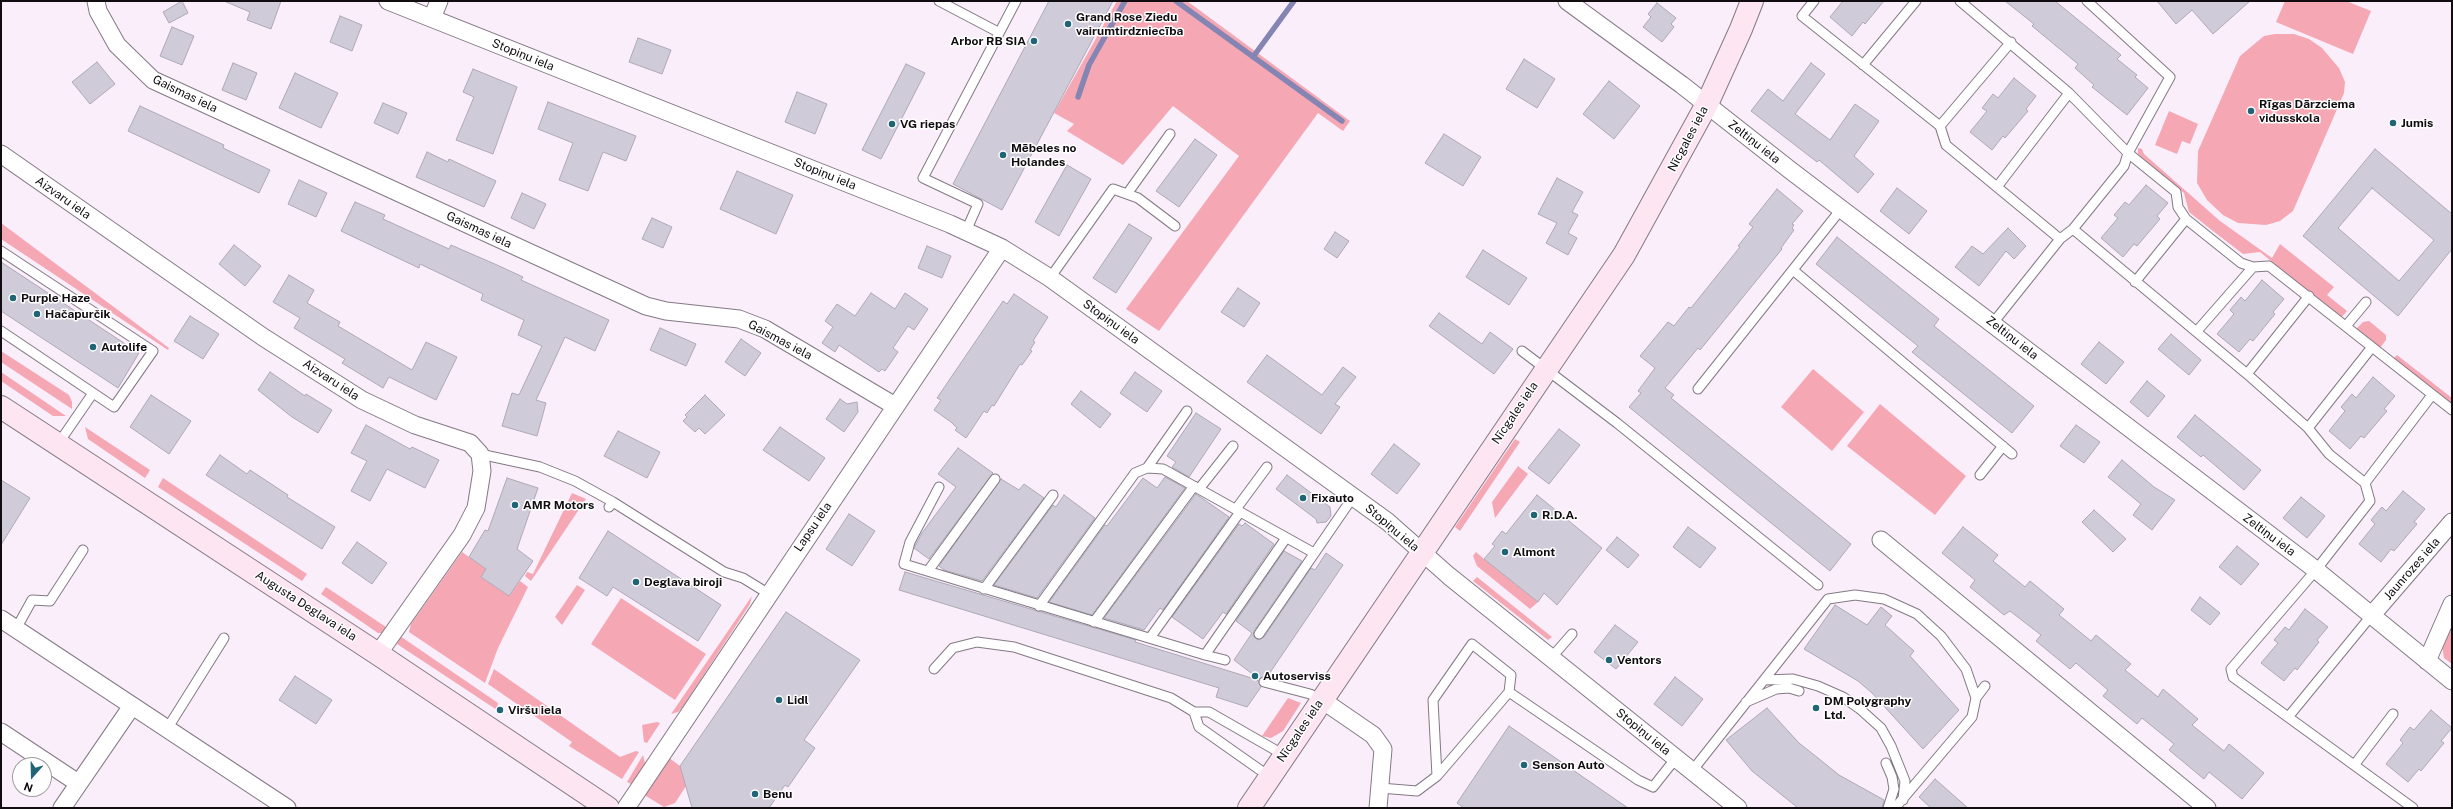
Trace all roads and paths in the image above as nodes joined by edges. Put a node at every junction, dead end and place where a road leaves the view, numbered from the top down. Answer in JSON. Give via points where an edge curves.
{"nodes":[{"id":1,"x":96,"y":1,"type":"edge"},
{"id":2,"x":388,"y":1,"type":"edge"},
{"id":3,"x":439,"y":1,"type":"edge"},
{"id":4,"x":939,"y":1,"type":"edge"},
{"id":5,"x":1016,"y":1,"type":"edge"},
{"id":6,"x":1567,"y":1,"type":"edge"},
{"id":7,"x":1752,"y":1,"type":"edge"},
{"id":8,"x":1814,"y":1,"type":"edge"},
{"id":9,"x":1916,"y":1,"type":"edge"},
{"id":10,"x":1960,"y":1,"type":"edge"},
{"id":11,"x":2087,"y":1,"type":"edge"},
{"id":12,"x":432,"y":18,"type":"junction"},
{"id":13,"x":998,"y":32,"type":"junction"},
{"id":14,"x":2011,"y":42,"type":"junction"},
{"id":15,"x":1863,"y":65,"type":"junction"},
{"id":16,"x":2070,"y":93,"type":"junction"},
{"id":17,"x":1707,"y":104,"type":"junction"},
{"id":18,"x":1940,"y":126,"type":"junction"},
{"id":19,"x":1170,"y":134,"type":"dead end"},
{"id":20,"x":2128,"y":153,"type":"junction"},
{"id":21,"x":1,"y":154,"type":"edge"},
{"id":22,"x":1997,"y":187,"type":"junction"},
{"id":23,"x":1127,"y":194,"type":"junction"},
{"id":24,"x":1842,"y":208,"type":"junction"},
{"id":25,"x":2186,"y":219,"type":"junction"},
{"id":26,"x":1175,"y":226,"type":"dead end"},
{"id":27,"x":2073,"y":229,"type":"junction"},
{"id":28,"x":966,"y":231,"type":"junction"},
{"id":29,"x":2060,"y":239,"type":"junction"},
{"id":30,"x":1002,"y":248,"type":"junction"},
{"id":31,"x":1,"y":251,"type":"edge"},
{"id":32,"x":2254,"y":267,"type":"junction"},
{"id":33,"x":1793,"y":270,"type":"junction"},
{"id":34,"x":1050,"y":278,"type":"junction"},
{"id":35,"x":2135,"y":282,"type":"junction"},
{"id":36,"x":2309,"y":296,"type":"junction"},
{"id":37,"x":2366,"y":302,"type":"dead end"},
{"id":38,"x":1994,"y":323,"type":"junction"},
{"id":39,"x":2346,"y":326,"type":"junction"},
{"id":40,"x":1,"y":331,"type":"edge"},
{"id":41,"x":2197,"y":331,"type":"junction"},
{"id":42,"x":2372,"y":347,"type":"junction"},
{"id":43,"x":1522,"y":351,"type":"dead end"},
{"id":44,"x":1545,"y":369,"type":"junction"},
{"id":45,"x":2247,"y":374,"type":"junction"},
{"id":46,"x":1698,"y":389,"type":"dead end"},
{"id":47,"x":93,"y":393,"type":"junction"},
{"id":48,"x":2432,"y":395,"type":"junction"},
{"id":49,"x":895,"y":406,"type":"junction"},
{"id":50,"x":1,"y":407,"type":"edge"},
{"id":51,"x":2452,"y":410,"type":"edge"},
{"id":52,"x":1187,"y":411,"type":"dead end"},
{"id":53,"x":2308,"y":428,"type":"junction"},
{"id":54,"x":58,"y":444,"type":"junction"},
{"id":55,"x":1234,"y":446,"type":"dead end"},
{"id":56,"x":2003,"y":446,"type":"junction"},
{"id":57,"x":480,"y":454,"type":"junction"},
{"id":58,"x":2012,"y":454,"type":"dead end"},
{"id":59,"x":1267,"y":467,"type":"dead end"},
{"id":60,"x":1147,"y":468,"type":"junction"},
{"id":61,"x":1980,"y":474,"type":"dead end"},
{"id":62,"x":995,"y":479,"type":"dead end"},
{"id":63,"x":2365,"y":483,"type":"junction"},
{"id":64,"x":939,"y":487,"type":"dead end"},
{"id":65,"x":1196,"y":488,"type":"junction"},
{"id":66,"x":1053,"y":495,"type":"dead end"},
{"id":67,"x":1354,"y":496,"type":"junction"},
{"id":68,"x":1238,"y":511,"type":"junction"},
{"id":69,"x":2452,"y":522,"type":"edge"},
{"id":70,"x":1286,"y":538,"type":"junction"},
{"id":71,"x":1881,"y":540,"type":"dead end"},
{"id":72,"x":84,"y":550,"type":"dead end"},
{"id":73,"x":1314,"y":553,"type":"junction"},
{"id":74,"x":1422,"y":553,"type":"junction"},
{"id":75,"x":2316,"y":570,"type":"junction"},
{"id":76,"x":928,"y":571,"type":"junction"},
{"id":77,"x":1818,"y":585,"type":"dead end"},
{"id":78,"x":984,"y":589,"type":"junction"},
{"id":79,"x":769,"y":594,"type":"junction"},
{"id":80,"x":2452,"y":604,"type":"edge"},
{"id":81,"x":1039,"y":606,"type":"junction"},
{"id":82,"x":2371,"y":616,"type":"junction"},
{"id":83,"x":1,"y":619,"type":"edge"},
{"id":84,"x":1094,"y":622,"type":"junction"},
{"id":85,"x":16,"y":629,"type":"junction"},
{"id":86,"x":1259,"y":634,"type":"dead end"},
{"id":87,"x":1572,"y":634,"type":"dead end"},
{"id":88,"x":224,"y":638,"type":"dead end"},
{"id":89,"x":1150,"y":638,"type":"junction"},
{"id":90,"x":378,"y":654,"type":"junction"},
{"id":91,"x":1205,"y":655,"type":"junction"},
{"id":92,"x":1551,"y":658,"type":"junction"},
{"id":93,"x":1225,"y":660,"type":"dead end"},
{"id":94,"x":2427,"y":661,"type":"junction"},
{"id":95,"x":934,"y":669,"type":"dead end"},
{"id":96,"x":1764,"y":680,"type":"junction"},
{"id":97,"x":2452,"y":681,"type":"edge"},
{"id":98,"x":1264,"y":682,"type":"dead end"},
{"id":99,"x":1985,"y":686,"type":"dead end"},
{"id":100,"x":1799,"y":691,"type":"dead end"},
{"id":101,"x":1510,"y":692,"type":"junction"},
{"id":102,"x":1976,"y":698,"type":"junction"},
{"id":103,"x":1322,"y":700,"type":"junction"},
{"id":104,"x":1746,"y":702,"type":"junction"},
{"id":105,"x":132,"y":706,"type":"junction"},
{"id":106,"x":1194,"y":712,"type":"junction"},
{"id":107,"x":2393,"y":714,"type":"dead end"},
{"id":108,"x":2289,"y":716,"type":"junction"},
{"id":109,"x":167,"y":729,"type":"junction"},
{"id":110,"x":1,"y":732,"type":"edge"},
{"id":111,"x":1284,"y":755,"type":"junction"},
{"id":112,"x":1676,"y":758,"type":"junction"},
{"id":113,"x":1886,"y":763,"type":"dead end"},
{"id":114,"x":2355,"y":764,"type":"junction"},
{"id":115,"x":1692,"y":771,"type":"junction"},
{"id":116,"x":1437,"y":776,"type":"junction"},
{"id":117,"x":1270,"y":777,"type":"junction"},
{"id":118,"x":78,"y":783,"type":"junction"},
{"id":119,"x":1380,"y":788,"type":"junction"},
{"id":120,"x":1903,"y":800,"type":"junction"},
{"id":121,"x":62,"y":808,"type":"edge"},
{"id":122,"x":287,"y":808,"type":"edge"},
{"id":123,"x":608,"y":808,"type":"edge"},
{"id":124,"x":626,"y":808,"type":"edge"},
{"id":125,"x":1249,"y":808,"type":"edge"},
{"id":126,"x":1378,"y":808,"type":"edge"},
{"id":127,"x":1738,"y":808,"type":"edge"},
{"id":128,"x":1888,"y":808,"type":"edge"},
{"id":129,"x":1895,"y":808,"type":"edge"},
{"id":130,"x":2207,"y":808,"type":"edge"},
{"id":131,"x":2413,"y":808,"type":"edge"}],
"edges":[{"from":1,"to":49,"type":"street","name":"Gaismas iela","via":[[98,11],[117,45],[153,80],[646,306],[666,311],[739,319],[764,329]]},
{"from":2,"to":12,"type":"street","name":"Stopiņu iela"},
{"from":3,"to":12,"type":"street"},
{"from":4,"to":13,"type":"lane"},
{"from":5,"to":13,"type":"lane"},
{"from":6,"to":17,"type":"street","name":"Zeltiņu iela"},
{"from":7,"to":17,"type":"street","name":"Nīcgales iela","via":[[1742,29]]},
{"from":8,"to":15,"type":"lane","via":[[1802,16]]},
{"from":9,"to":15,"type":"lane"},
{"from":10,"to":14,"type":"lane"},
{"from":11,"to":20,"type":"lane","via":[[2170,77]]},
{"from":12,"to":28,"type":"street","name":"Stopiņu iela"},
{"from":13,"to":28,"type":"lane","via":[[923,178],[978,204]]},
{"from":14,"to":16,"type":"lane"},
{"from":14,"to":18,"type":"lane"},
{"from":15,"to":18,"type":"lane"},
{"from":16,"to":20,"type":"lane"},
{"from":16,"to":22,"type":"lane"},
{"from":17,"to":24,"type":"street","name":"Zeltiņu iela"},
{"from":17,"to":44,"type":"street","name":"Nīcgales iela","via":[[1624,255]]},
{"from":18,"to":22,"type":"lane","via":[[1946,145]]},
{"from":19,"to":23,"type":"lane"},
{"from":20,"to":25,"type":"lane","via":[[2176,192],[2178,207]]},
{"from":20,"to":27,"type":"lane","via":[[2124,166]]},
{"from":21,"to":57,"type":"street","name":"Aizvaru iela","via":[[263,337],[362,400],[415,425],[470,443]]},
{"from":22,"to":29,"type":"lane"},
{"from":23,"to":26,"type":"lane","via":[[1138,198]]},
{"from":23,"to":34,"type":"lane","via":[[1113,189]]},
{"from":24,"to":33,"type":"lane"},
{"from":24,"to":38,"type":"street","name":"Zeltiņu iela"},
{"from":25,"to":32,"type":"lane","via":[[2241,264]]},
{"from":25,"to":35,"type":"lane"},
{"from":27,"to":29,"type":"lane"},
{"from":27,"to":35,"type":"lane"},
{"from":28,"to":30,"type":"street","name":"Stopiņu iela"},
{"from":29,"to":38,"type":"lane"},
{"from":30,"to":34,"type":"street","name":"Stopiņu iela"},
{"from":30,"to":49,"type":"street","name":"Lapsu iela"},
{"from":31,"to":47,"type":"lane","via":[[153,351],[114,407]]},
{"from":32,"to":36,"type":"lane","via":[[2269,266]]},
{"from":32,"to":41,"type":"lane"},
{"from":33,"to":46,"type":"lane"},
{"from":33,"to":56,"type":"lane"},
{"from":34,"to":67,"type":"street","name":"Stopiņu iela"},
{"from":35,"to":41,"type":"lane"},
{"from":36,"to":39,"type":"lane"},
{"from":36,"to":45,"type":"lane"},
{"from":37,"to":39,"type":"lane"},
{"from":38,"to":75,"type":"street","name":"Zeltiņu iela"},
{"from":39,"to":42,"type":"lane"},
{"from":40,"to":47,"type":"lane"},
{"from":41,"to":45,"type":"lane"},
{"from":42,"to":48,"type":"lane"},
{"from":42,"to":53,"type":"lane"},
{"from":43,"to":44,"type":"lane"},
{"from":44,"to":74,"type":"street","name":"Nīcgales iela"},
{"from":44,"to":77,"type":"lane","via":[[1617,423]]},
{"from":45,"to":53,"type":"lane"},
{"from":47,"to":54,"type":"lane"},
{"from":48,"to":51,"type":"lane"},
{"from":48,"to":63,"type":"lane"},
{"from":49,"to":79,"type":"street","name":"Lapsu iela"},
{"from":50,"to":54,"type":"street","name":"Augusta Deglava iela"},
{"from":52,"to":60,"type":"lane"},
{"from":53,"to":63,"type":"lane","via":[[2329,454]]},
{"from":54,"to":90,"type":"street","name":"Augusta Deglava iela"},
{"from":55,"to":65,"type":"lane"},
{"from":56,"to":58,"type":"lane"},
{"from":56,"to":61,"type":"lane"},
{"from":57,"to":79,"type":"lane","via":[[540,467],[575,480],[724,572],[743,578]]},
{"from":57,"to":90,"type":"street","via":[[482,471],[476,508],[462,535]]},
{"from":59,"to":68,"type":"lane"},
{"from":60,"to":65,"type":"lane","via":[[1163,469]]},
{"from":60,"to":81,"type":"lane","via":[[1135,473]]},
{"from":62,"to":76,"type":"lane"},
{"from":63,"to":75,"type":"lane","via":[[2370,500]]},
{"from":64,"to":76,"type":"lane","via":[[910,542],[904,564]]},
{"from":65,"to":68,"type":"lane"},
{"from":65,"to":84,"type":"lane"},
{"from":66,"to":78,"type":"lane"},
{"from":67,"to":73,"type":"lane"},
{"from":67,"to":74,"type":"street","name":"Stopiņu iela"},
{"from":68,"to":70,"type":"lane"},
{"from":68,"to":89,"type":"lane"},
{"from":69,"to":82,"type":"street","name":"Jaunrozes iela"},
{"from":70,"to":73,"type":"lane"},
{"from":70,"to":91,"type":"lane"},
{"from":71,"to":130,"type":"street"},
{"from":72,"to":85,"type":"lane","via":[[50,602],[32,600]]},
{"from":73,"to":86,"type":"lane"},
{"from":74,"to":92,"type":"street","name":"Stopiņu iela"},
{"from":74,"to":103,"type":"street","name":"Nīcgales iela"},
{"from":75,"to":82,"type":"street","name":"Zeltiņu iela"},
{"from":75,"to":108,"type":"lane","via":[[2231,669],[2233,677]]},
{"from":76,"to":78,"type":"lane"},
{"from":78,"to":81,"type":"lane"},
{"from":79,"to":124,"type":"street","name":"Lapsu iela"},
{"from":80,"to":94,"type":"street"},
{"from":81,"to":84,"type":"lane"},
{"from":82,"to":94,"type":"street","name":"Zeltiņu iela"},
{"from":82,"to":108,"type":"lane"},
{"from":83,"to":85,"type":"street"},
{"from":84,"to":89,"type":"lane"},
{"from":85,"to":105,"type":"street"},
{"from":87,"to":92,"type":"lane"},
{"from":88,"to":109,"type":"lane"},
{"from":89,"to":91,"type":"lane"},
{"from":90,"to":123,"type":"street","name":"Augusta Deglava iela"},
{"from":91,"to":93,"type":"lane"},
{"from":92,"to":112,"type":"street","name":"Stopiņu iela"},
{"from":94,"to":97,"type":"street","name":"Zeltiņu iela"},
{"from":95,"to":106,"type":"lane","via":[[953,648],[977,642],[1014,647],[1171,698]]},
{"from":96,"to":102,"type":"lane","via":[[1828,599],[1855,595],[1884,600],[1917,614],[1941,636],[1966,668]]},
{"from":96,"to":104,"type":"lane"},
{"from":96,"to":120,"type":"lane","via":[[1793,679],[1818,686],[1843,697],[1860,709],[1881,728],[1891,746],[1905,781]]},
{"from":98,"to":103,"type":"lane","via":[[1310,694]]},
{"from":99,"to":102,"type":"lane"},
{"from":100,"to":104,"type":"lane","via":[[1789,688],[1776,689]]},
{"from":101,"to":112,"type":"lane","via":[[1638,780],[1653,787]]},
{"from":101,"to":116,"type":"lane"},
{"from":101,"to":116,"type":"lane","via":[[1511,675],[1472,644],[1433,700]]},
{"from":102,"to":120,"type":"lane","via":[[1972,717]]},
{"from":103,"to":111,"type":"street","name":"Nīcgales iela"},
{"from":103,"to":119,"type":"street","via":[[1373,735],[1383,749]]},
{"from":104,"to":115,"type":"lane"},
{"from":105,"to":109,"type":"street"},
{"from":105,"to":118,"type":"street"},
{"from":106,"to":111,"type":"lane","via":[[1209,712]]},
{"from":106,"to":117,"type":"lane","via":[[1199,727]]},
{"from":107,"to":114,"type":"lane"},
{"from":108,"to":114,"type":"lane"},
{"from":109,"to":122,"type":"street"},
{"from":110,"to":118,"type":"street"},
{"from":111,"to":117,"type":"street","name":"Nīcgales iela"},
{"from":112,"to":115,"type":"street","name":"Stopiņu iela"},
{"from":113,"to":128,"type":"lane","via":[[1894,789]]},
{"from":114,"to":131,"type":"lane"},
{"from":115,"to":127,"type":"street","name":"Stopiņu iela"},
{"from":116,"to":119,"type":"lane","via":[[1417,791]]},
{"from":117,"to":125,"type":"street","name":"Nīcgales iela"},
{"from":118,"to":121,"type":"street"},
{"from":119,"to":126,"type":"street"},
{"from":120,"to":129,"type":"lane"}]}
